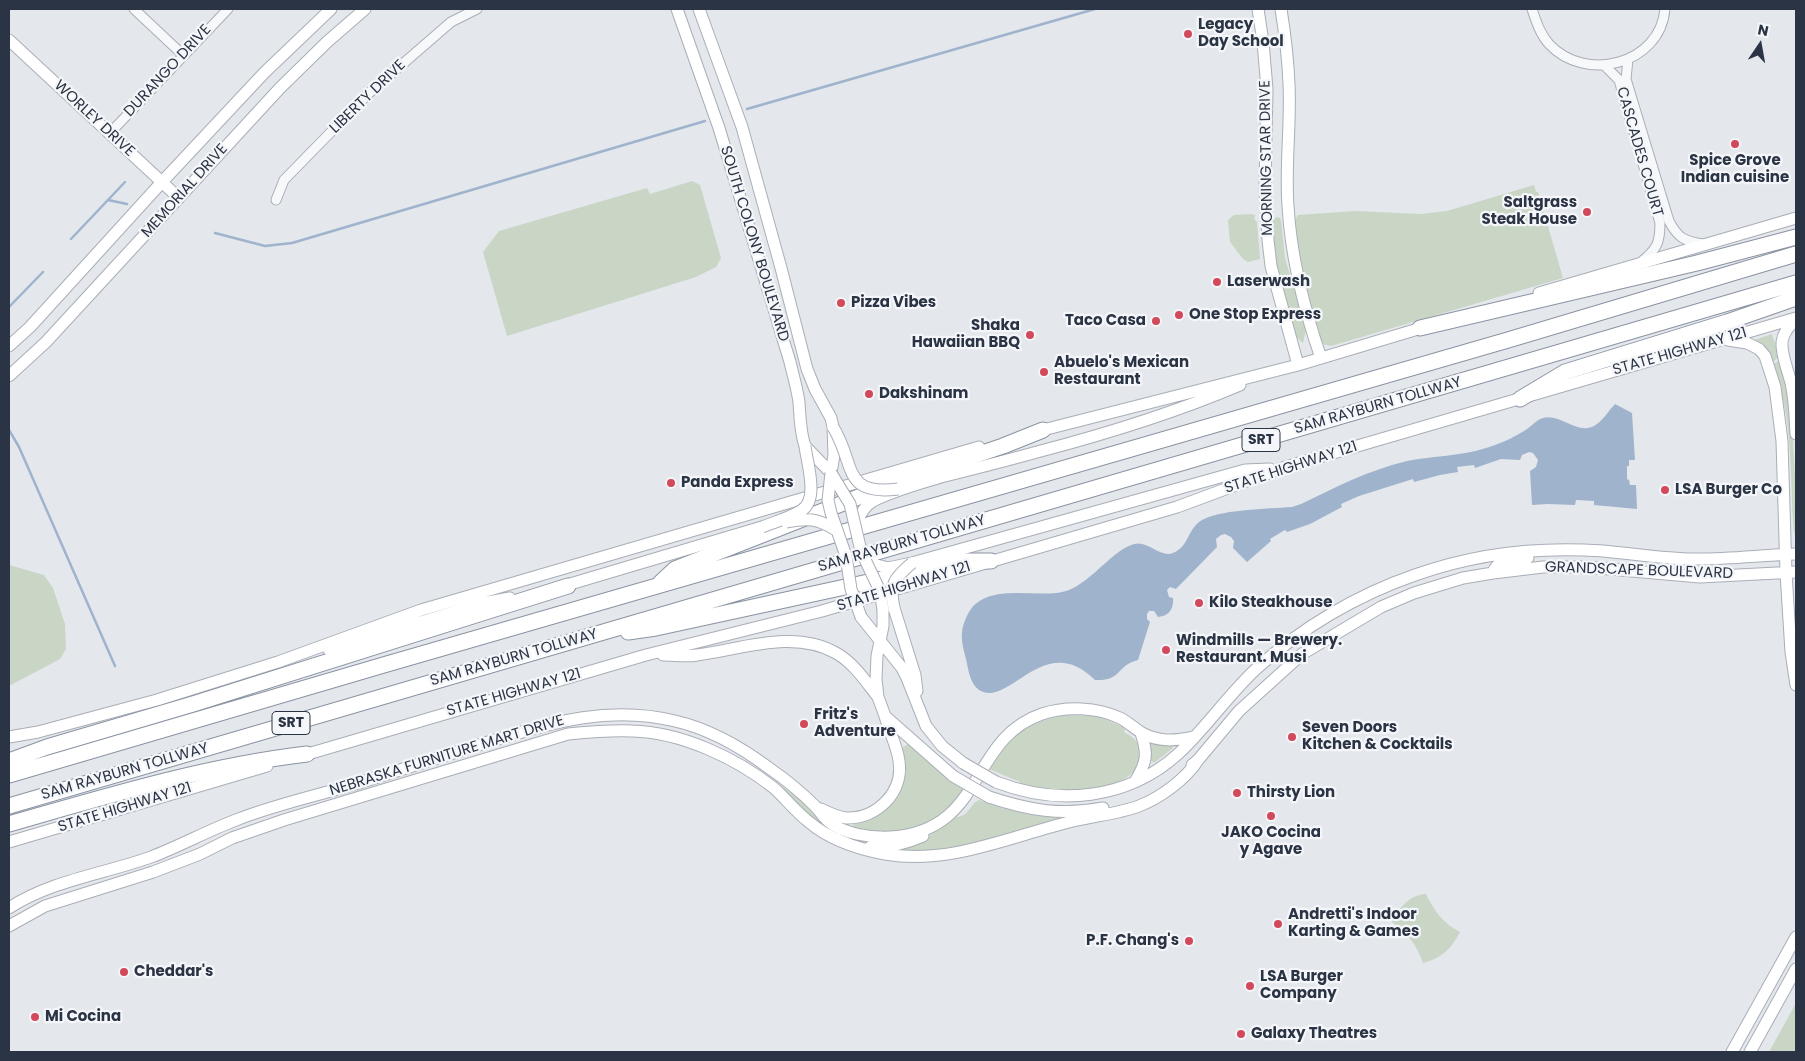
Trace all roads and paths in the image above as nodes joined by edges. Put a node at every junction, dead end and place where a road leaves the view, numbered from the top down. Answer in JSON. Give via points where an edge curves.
{"nodes":[{"id":1,"x":134,"y":9,"type":"edge"},
{"id":2,"x":228,"y":9,"type":"edge"},
{"id":3,"x":331,"y":9,"type":"edge"},
{"id":4,"x":365,"y":9,"type":"edge"},
{"id":5,"x":477,"y":9,"type":"edge"},
{"id":6,"x":694,"y":9,"type":"edge"},
{"id":7,"x":699,"y":9,"type":"edge"},
{"id":8,"x":1258,"y":9,"type":"edge"},
{"id":9,"x":1281,"y":9,"type":"edge"},
{"id":10,"x":1532,"y":9,"type":"edge"},
{"id":11,"x":1665,"y":9,"type":"edge"},
{"id":12,"x":679,"y":11,"type":"edge"},
{"id":13,"x":9,"y":40,"type":"edge"},
{"id":14,"x":183,"y":55,"type":"junction"},
{"id":15,"x":1628,"y":59,"type":"junction"},
{"id":16,"x":1605,"y":66,"type":"junction"},
{"id":17,"x":110,"y":133,"type":"junction"},
{"id":18,"x":162,"y":182,"type":"junction"},
{"id":19,"x":178,"y":198,"type":"junction"},
{"id":20,"x":276,"y":200,"type":"dead end"},
{"id":21,"x":1796,"y":218,"type":"edge"},
{"id":22,"x":1796,"y":237,"type":"edge"},
{"id":23,"x":1706,"y":244,"type":"junction"},
{"id":24,"x":1796,"y":254,"type":"edge"},
{"id":25,"x":758,"y":261,"type":"junction"},
{"id":26,"x":780,"y":262,"type":"junction"},
{"id":27,"x":1637,"y":265,"type":"junction"},
{"id":28,"x":762,"y":274,"type":"junction"},
{"id":29,"x":78,"y":276,"type":"junction"},
{"id":30,"x":1796,"y":283,"type":"edge"},
{"id":31,"x":93,"y":291,"type":"junction"},
{"id":32,"x":1796,"y":298,"type":"edge"},
{"id":33,"x":1796,"y":319,"type":"edge"},
{"id":34,"x":1420,"y":328,"type":"junction"},
{"id":35,"x":1726,"y":339,"type":"junction"},
{"id":36,"x":9,"y":346,"type":"edge"},
{"id":37,"x":1321,"y":358,"type":"junction"},
{"id":38,"x":1298,"y":365,"type":"junction"},
{"id":39,"x":1271,"y":372,"type":"junction"},
{"id":40,"x":9,"y":376,"type":"edge"},
{"id":41,"x":1520,"y":399,"type":"junction"},
{"id":42,"x":832,"y":423,"type":"junction"},
{"id":43,"x":1042,"y":430,"type":"junction"},
{"id":44,"x":1796,"y":434,"type":"edge"},
{"id":45,"x":805,"y":446,"type":"junction"},
{"id":46,"x":1282,"y":468,"type":"junction"},
{"id":47,"x":831,"y":473,"type":"junction"},
{"id":48,"x":898,"y":489,"type":"junction"},
{"id":49,"x":855,"y":525,"type":"junction"},
{"id":50,"x":762,"y":527,"type":"junction"},
{"id":51,"x":836,"y":530,"type":"junction"},
{"id":52,"x":1542,"y":550,"type":"junction"},
{"id":53,"x":1791,"y":554,"type":"edge"},
{"id":54,"x":991,"y":561,"type":"junction"},
{"id":55,"x":866,"y":562,"type":"junction"},
{"id":56,"x":912,"y":563,"type":"junction"},
{"id":57,"x":1493,"y":573,"type":"junction"},
{"id":58,"x":1791,"y":573,"type":"edge"},
{"id":59,"x":568,"y":586,"type":"junction"},
{"id":60,"x":656,"y":586,"type":"junction"},
{"id":61,"x":889,"y":609,"type":"junction"},
{"id":62,"x":1328,"y":615,"type":"junction"},
{"id":63,"x":861,"y":617,"type":"joint"},
{"id":64,"x":1338,"y":631,"type":"junction"},
{"id":65,"x":573,"y":641,"type":"junction"},
{"id":66,"x":880,"y":642,"type":"junction"},
{"id":67,"x":646,"y":654,"type":"junction"},
{"id":68,"x":278,"y":662,"type":"junction"},
{"id":69,"x":1796,"y":685,"type":"edge"},
{"id":70,"x":878,"y":697,"type":"junction"},
{"id":71,"x":918,"y":702,"type":"junction"},
{"id":72,"x":886,"y":716,"type":"junction"},
{"id":73,"x":1141,"y":733,"type":"junction"},
{"id":74,"x":9,"y":737,"type":"edge"},
{"id":75,"x":1193,"y":737,"type":"junction"},
{"id":76,"x":307,"y":754,"type":"junction"},
{"id":77,"x":1198,"y":760,"type":"junction"},
{"id":78,"x":9,"y":761,"type":"edge"},
{"id":79,"x":9,"y":775,"type":"edge"},
{"id":80,"x":1136,"y":781,"type":"junction"},
{"id":81,"x":815,"y":805,"type":"junction"},
{"id":82,"x":9,"y":806,"type":"edge"},
{"id":83,"x":9,"y":824,"type":"edge"},
{"id":84,"x":938,"y":825,"type":"junction"},
{"id":85,"x":9,"y":842,"type":"edge"},
{"id":86,"x":856,"y":846,"type":"junction"},
{"id":87,"x":9,"y":908,"type":"edge"},
{"id":88,"x":9,"y":926,"type":"edge"},
{"id":89,"x":1796,"y":937,"type":"edge"},
{"id":90,"x":1780,"y":968,"type":"junction"},
{"id":91,"x":1795,"y":971,"type":"edge"},
{"id":92,"x":1732,"y":1052,"type":"edge"},
{"id":93,"x":1750,"y":1052,"type":"edge"}],
"edges":[{"from":1,"to":14,"type":"street"},
{"from":2,"to":14,"type":"street","name":"DURANGO DRIVE"},
{"from":3,"to":18,"type":"street","name":"MEMORIAL DRIVE","via":[[264,73]]},
{"from":4,"to":19,"type":"street","name":"MEMORIAL DRIVE","via":[[280,88]]},
{"from":5,"to":20,"type":"street","name":"LIBERTY DRIVE","via":[[451,22],[368,94],[284,180]]},
{"from":6,"to":12,"type":"street"},
{"from":7,"to":26,"type":"street","name":"SOUTH COLONY BOULEVARD","via":[[742,127]]},
{"from":8,"to":38,"type":"street","name":"MORNING STAR DRIVE","via":[[1267,88],[1265,187],[1268,240],[1271,266]]},
{"from":9,"to":37,"type":"street","name":"MORNING STAR DRIVE","via":[[1289,85],[1287,188],[1291,239],[1311,331]]},
{"from":10,"to":16,"type":"street","via":[[1537,26],[1548,44],[1565,57],[1584,64]]},
{"from":11,"to":15,"type":"street","via":[[1660,28],[1652,41]]},
{"from":12,"to":25,"type":"street","name":"SOUTH COLONY BOULEVARD","via":[[719,128]]},
{"from":13,"to":17,"type":"street","name":"WORLEY DRIVE"},
{"from":14,"to":17,"type":"street","name":"DURANGO DRIVE"},
{"from":15,"to":16,"type":"street"},
{"from":15,"to":23,"type":"street","name":"CASCADES COURT","via":[[1626,79],[1669,221],[1676,234],[1689,242]]},
{"from":16,"to":27,"type":"street","name":"CASCADES COURT","via":[[1619,80],[1660,223],[1660,239],[1653,252]]},
{"from":17,"to":18,"type":"street","name":"WORLEY DRIVE"},
{"from":18,"to":19,"type":"street","name":"WORLEY DRIVE"},
{"from":18,"to":29,"type":"street","name":"MEMORIAL DRIVE"},
{"from":19,"to":31,"type":"street","name":"MEMORIAL DRIVE"},
{"from":21,"to":23,"type":"street"},
{"from":22,"to":34,"type":"highway"},
{"from":23,"to":27,"type":"street"},
{"from":24,"to":60,"type":"highway","name":"SAM RAYBURN TOLLWAY","number":"SRT"},
{"from":25,"to":26,"type":"street"},
{"from":25,"to":28,"type":"street","name":"SOUTH COLONY BOULEVARD"},
{"from":26,"to":28,"type":"street"},
{"from":26,"to":42,"type":"street","name":"SOUTH COLONY BOULEVARD","via":[[807,369]]},
{"from":27,"to":34,"type":"street"},
{"from":28,"to":45,"type":"street","name":"SOUTH COLONY BOULEVARD","via":[[796,385]]},
{"from":29,"to":31,"type":"street"},
{"from":29,"to":36,"type":"street","name":"MEMORIAL DRIVE"},
{"from":30,"to":65,"type":"highway","name":"SAM RAYBURN TOLLWAY","number":"SRT"},
{"from":31,"to":40,"type":"street","name":"MEMORIAL DRIVE"},
{"from":32,"to":41,"type":"highway","via":[[1565,372]]},
{"from":33,"to":35,"type":"street","name":"STATE HIGHWAY 121"},
{"from":33,"to":44,"type":"street","via":[[1782,341],[1795,408]]},
{"from":34,"to":37,"type":"street"},
{"from":35,"to":41,"type":"street","name":"STATE HIGHWAY 121"},
{"from":35,"to":53,"type":"street","via":[[1759,349],[1765,356],[1776,387]]},
{"from":37,"to":38,"type":"street"},
{"from":38,"to":39,"type":"street"},
{"from":39,"to":43,"type":"street"},
{"from":39,"to":48,"type":"street","via":[[1200,402],[1138,423]]},
{"from":41,"to":46,"type":"street","name":"STATE HIGHWAY 121"},
{"from":42,"to":47,"type":"street","name":"SOUTH COLONY BOULEVARD","bridge":true,"via":[[834,455]]},
{"from":42,"to":48,"type":"street","bridge":true,"via":[[854,476],[862,486],[880,492]]},
{"from":43,"to":60,"type":"highway","via":[[902,480],[675,569]]},
{"from":43,"to":68,"type":"street","via":[[421,610]]},
{"from":45,"to":47,"type":"street"},
{"from":45,"to":50,"type":"street","name":"SOUTH COLONY BOULEVARD","bridge":true,"via":[[811,483],[809,502],[803,510]]},
{"from":46,"to":54,"type":"street","name":"STATE HIGHWAY 121","via":[[1178,506]]},
{"from":46,"to":56,"type":"street","via":[[1245,470]]},
{"from":47,"to":49,"type":"street","bridge":true,"via":[[850,504]]},
{"from":47,"to":51,"type":"street","name":"SOUTH COLONY BOULEVARD","bridge":true,"via":[[828,500]]},
{"from":48,"to":49,"type":"street","bridge":true,"via":[[870,502]]},
{"from":49,"to":55,"type":"street","bridge":true},
{"from":50,"to":51,"type":"street","bridge":true,"via":[[805,518],[825,523]]},
{"from":50,"to":59,"type":"street"},
{"from":51,"to":63,"type":"street","name":"SOUTH COLONY BOULEVARD","bridge":true,"via":[[846,556],[850,589]]},
{"from":52,"to":53,"type":"street","name":"GRANDSCAPE BOULEVARD","via":[[1586,550],[1699,560]]},
{"from":52,"to":57,"type":"street","via":[[1526,559],[1496,564]]},
{"from":52,"to":62,"type":"street","name":"GRANDSCAPE BOULEVARD","via":[[1499,554],[1415,574]]},
{"from":53,"to":58,"type":"street"},
{"from":54,"to":65,"type":"highway","via":[[965,561],[656,628]]},
{"from":54,"to":67,"type":"street","name":"STATE HIGHWAY 121","via":[[822,611]]},
{"from":55,"to":56,"type":"street","bridge":true,"via":[[888,568]]},
{"from":55,"to":61,"type":"street","bridge":true},
{"from":56,"to":61,"type":"street","bridge":true,"via":[[899,574],[892,586]]},
{"from":57,"to":58,"type":"street","name":"GRANDSCAPE BOULEVARD","via":[[1544,567],[1586,567],[1700,577]]},
{"from":57,"to":64,"type":"street","name":"GRANDSCAPE BOULEVARD","via":[[1463,578],[1414,594],[1381,607]]},
{"from":58,"to":69,"type":"street","via":[[1792,652]]},
{"from":59,"to":68,"type":"street","via":[[483,604],[344,647]]},
{"from":59,"to":78,"type":"highway"},
{"from":60,"to":79,"type":"highway","name":"SAM RAYBURN TOLLWAY","number":"SRT"},
{"from":61,"to":66,"type":"street","name":"GRANDSCAPE BOULEVARD"},
{"from":61,"to":71,"type":"street","via":[[915,675]]},
{"from":62,"to":64,"type":"street"},
{"from":62,"to":75,"type":"street","name":"GRANDSCAPE BOULEVARD","via":[[1257,669]]},
{"from":63,"to":66,"type":"street","name":"GRANDSCAPE BOULEVARD"},
{"from":64,"to":77,"type":"street","name":"GRANDSCAPE BOULEVARD","via":[[1302,654],[1246,704]]},
{"from":65,"to":82,"type":"highway","name":"SAM RAYBURN TOLLWAY","number":"SRT"},
{"from":66,"to":70,"type":"street","name":"GRANDSCAPE BOULEVARD","via":[[876,664]]},
{"from":66,"to":71,"type":"street","name":"GRANDSCAPE BOULEVARD","via":[[902,668]]},
{"from":67,"to":70,"type":"street","via":[[694,656],[785,641],[803,642],[836,653],[849,662]]},
{"from":67,"to":76,"type":"street","name":"STATE HIGHWAY 121"},
{"from":68,"to":74,"type":"street","via":[[157,700]]},
{"from":70,"to":72,"type":"street","name":"GRANDSCAPE BOULEVARD"},
{"from":71,"to":80,"type":"street","name":"GRANDSCAPE BOULEVARD","bridge":true,"via":[[926,726],[942,746],[962,763],[996,782],[1044,796],[1072,796],[1115,789]]},
{"from":72,"to":77,"type":"street","name":"GRANDSCAPE BOULEVARD","bridge":true,"via":[[953,776],[989,797],[1031,810],[1062,812],[1117,805],[1161,786]]},
{"from":72,"to":81,"type":"street","via":[[900,762],[895,790],[886,803],[874,812],[845,818]]},
{"from":73,"to":75,"type":"street","name":"NEBRASKA FURNITURE MART DRIVE","via":[[1166,740]]},
{"from":73,"to":80,"type":"street","via":[[1146,757]]},
{"from":73,"to":84,"type":"street","name":"NEBRASKA FURNITURE MART DRIVE","via":[[1116,716],[1092,710],[1066,709],[1042,714],[1021,724],[1002,740],[965,799]]},
{"from":75,"to":80,"type":"street","name":"GRANDSCAPE BOULEVARD","via":[[1159,768]]},
{"from":76,"to":83,"type":"highway","via":[[265,759],[133,788]]},
{"from":76,"to":85,"type":"street","name":"STATE HIGHWAY 121"},
{"from":77,"to":86,"type":"street","name":"NEBRASKA FURNITURE MART DRIVE","via":[[1185,777],[1140,806],[960,853],[901,856]]},
{"from":81,"to":84,"type":"street","name":"NEBRASKA FURNITURE MART DRIVE","via":[[828,821],[860,834],[892,837]]},
{"from":81,"to":87,"type":"street","name":"NEBRASKA FURNITURE MART DRIVE","via":[[748,753],[698,727],[632,715],[577,718],[238,818],[149,858],[67,881]]},
{"from":84,"to":86,"type":"street","via":[[913,841],[875,847]]},
{"from":86,"to":88,"type":"street","name":"NEBRASKA FURNITURE MART DRIVE","via":[[828,836],[808,822],[774,789],[724,756],[669,737],[634,731],[597,731],[568,734],[540,742],[267,826],[153,872],[45,906]]},
{"from":89,"to":90,"type":"street"},
{"from":90,"to":91,"type":"street"},
{"from":90,"to":92,"type":"street"},
{"from":91,"to":93,"type":"street"}]}
